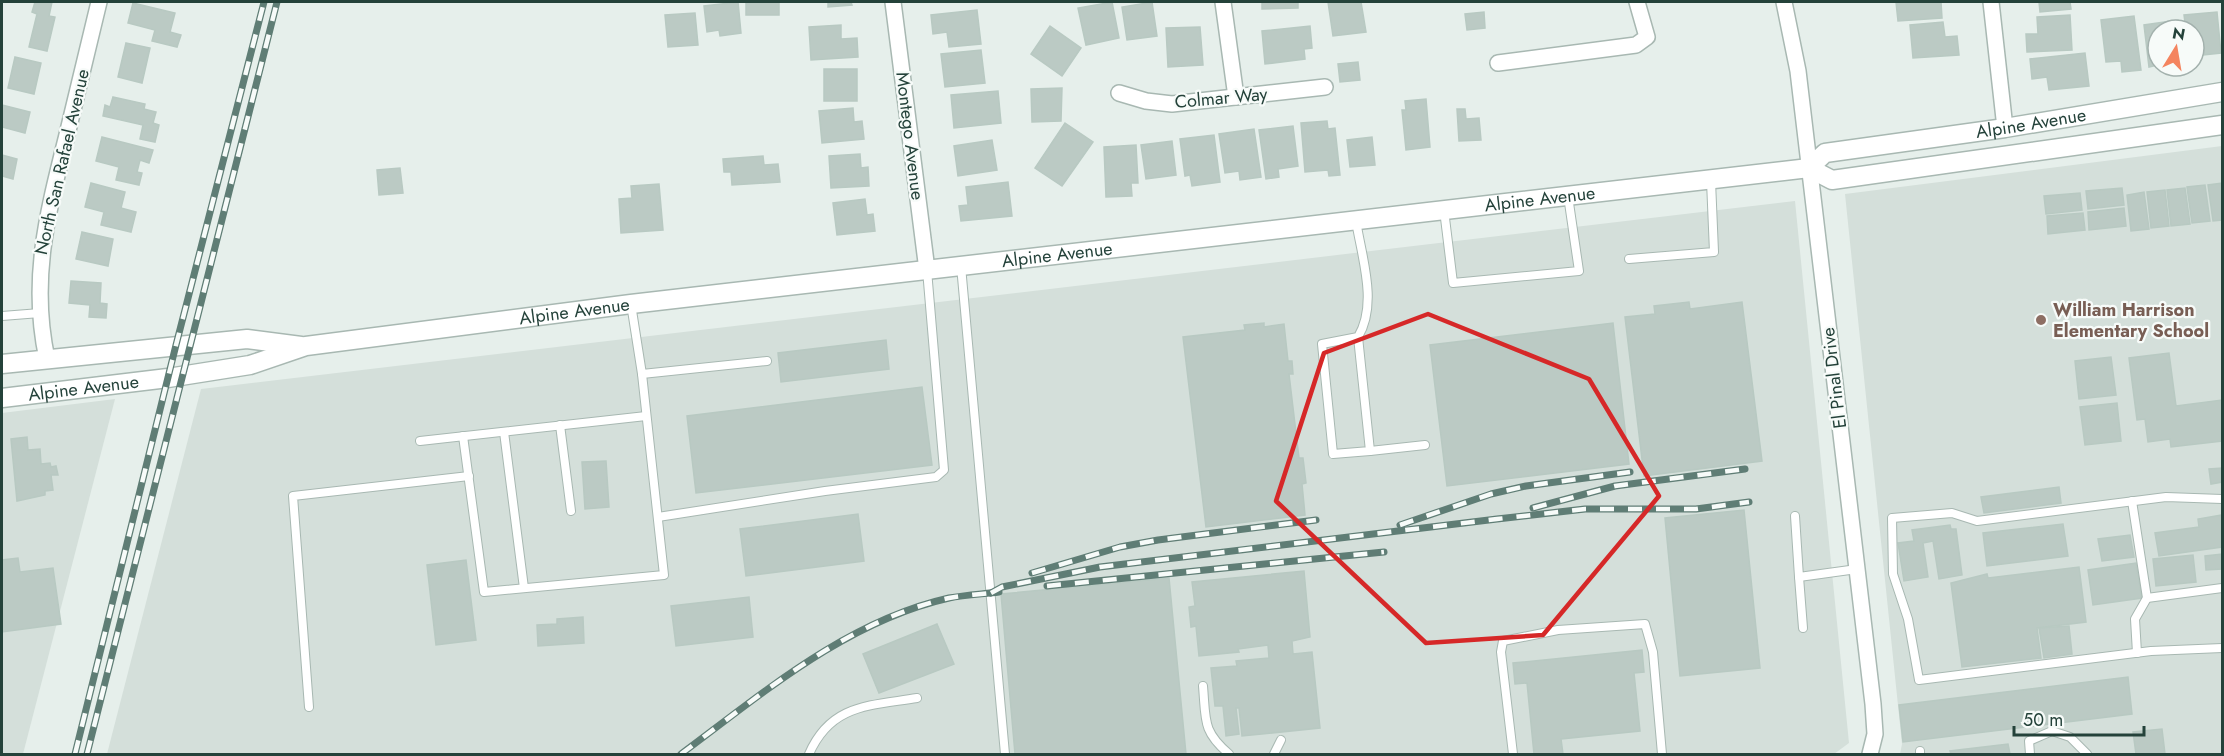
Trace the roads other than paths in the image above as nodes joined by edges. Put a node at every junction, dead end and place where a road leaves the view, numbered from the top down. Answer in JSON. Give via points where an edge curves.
{"nodes":[{"id":1,"x":99,"y":2,"type":"edge"},
{"id":2,"x":893,"y":2,"type":"edge"},
{"id":3,"x":1223,"y":2,"type":"edge"},
{"id":4,"x":1637,"y":2,"type":"edge"},
{"id":5,"x":1784,"y":2,"type":"edge"},
{"id":6,"x":1991,"y":2,"type":"edge"},
{"id":7,"x":1498,"y":63,"type":"dead end"},
{"id":8,"x":1325,"y":87,"type":"dead end"},
{"id":9,"x":2223,"y":92,"type":"edge"},
{"id":10,"x":1119,"y":93,"type":"dead end"},
{"id":11,"x":1236,"y":97,"type":"junction"},
{"id":12,"x":2223,"y":125,"type":"edge"},
{"id":13,"x":2005,"y":128,"type":"junction"},
{"id":14,"x":1809,"y":168,"type":"junction"},
{"id":15,"x":1711,"y":179,"type":"junction"},
{"id":16,"x":1568,"y":196,"type":"junction"},
{"id":17,"x":1444,"y":210,"type":"junction"},
{"id":18,"x":1356,"y":220,"type":"junction"},
{"id":19,"x":1629,"y":259,"type":"dead end"},
{"id":20,"x":962,"y":266,"type":"junction"},
{"id":21,"x":927,"y":270,"type":"junction"},
{"id":22,"x":631,"y":304,"type":"junction"},
{"id":23,"x":40,"y":313,"type":"junction"},
{"id":24,"x":2,"y":316,"type":"edge"},
{"id":25,"x":1359,"y":337,"type":"junction"},
{"id":26,"x":306,"y":346,"type":"junction"},
{"id":27,"x":47,"y":359,"type":"junction"},
{"id":28,"x":766,"y":361,"type":"dead end"},
{"id":29,"x":2,"y":364,"type":"edge"},
{"id":30,"x":642,"y":374,"type":"junction"},
{"id":31,"x":2,"y":398,"type":"edge"},
{"id":32,"x":646,"y":416,"type":"junction"},
{"id":33,"x":560,"y":425,"type":"junction"},
{"id":34,"x":504,"y":432,"type":"junction"},
{"id":35,"x":463,"y":436,"type":"junction"},
{"id":36,"x":420,"y":441,"type":"dead end"},
{"id":37,"x":1425,"y":445,"type":"dead end"},
{"id":38,"x":1370,"y":451,"type":"junction"},
{"id":39,"x":469,"y":476,"type":"junction"},
{"id":40,"x":2223,"y":499,"type":"edge"},
{"id":41,"x":2132,"y":501,"type":"junction"},
{"id":42,"x":571,"y":511,"type":"dead end"},
{"id":43,"x":1795,"y":516,"type":"dead end"},
{"id":44,"x":658,"y":517,"type":"junction"},
{"id":45,"x":1857,"y":569,"type":"junction"},
{"id":46,"x":1799,"y":577,"type":"junction"},
{"id":47,"x":524,"y":588,"type":"junction"},
{"id":48,"x":2223,"y":588,"type":"edge"},
{"id":49,"x":2147,"y":598,"type":"junction"},
{"id":50,"x":1803,"y":628,"type":"dead end"},
{"id":51,"x":2223,"y":648,"type":"edge"},
{"id":52,"x":2138,"y":653,"type":"junction"},
{"id":53,"x":1203,"y":686,"type":"dead end"},
{"id":54,"x":917,"y":698,"type":"dead end"},
{"id":55,"x":309,"y":707,"type":"dead end"},
{"id":56,"x":1281,"y":741,"type":"dead end"},
{"id":57,"x":809,"y":754,"type":"edge"},
{"id":58,"x":1005,"y":754,"type":"edge"},
{"id":59,"x":1229,"y":754,"type":"edge"},
{"id":60,"x":1274,"y":754,"type":"edge"},
{"id":61,"x":1513,"y":754,"type":"edge"},
{"id":62,"x":1657,"y":754,"type":"edge"},
{"id":63,"x":1662,"y":754,"type":"edge"},
{"id":64,"x":1870,"y":754,"type":"edge"},
{"id":65,"x":2030,"y":754,"type":"edge"},
{"id":66,"x":2087,"y":754,"type":"edge"}],
"edges":[{"from":1,"to":23,"type":"street","name":"North San Rafael Avenue","via":[[45,225],[39,269]]},
{"from":2,"to":21,"type":"street","name":"Montego Avenue"},
{"from":3,"to":11,"type":"street"},
{"from":4,"to":7,"type":"street","via":[[1647,37],[1636,45]]},
{"from":5,"to":14,"type":"street","name":"El Pinal Drive","via":[[1798,71]]},
{"from":6,"to":13,"type":"street"},
{"from":8,"to":11,"type":"street","name":"Colmar Way"},
{"from":9,"to":13,"type":"street","name":"Alpine Avenue"},
{"from":10,"to":11,"type":"street","name":"Colmar Way","via":[[1172,104]]},
{"from":12,"to":14,"type":"street","name":"Alpine Avenue","via":[[1832,180]]},
{"from":13,"to":14,"type":"street","name":"Alpine Avenue","via":[[1825,153]]},
{"from":14,"to":15,"type":"street","name":"Alpine Avenue"},
{"from":14,"to":45,"type":"street","name":"El Pinal Drive"},
{"from":15,"to":16,"type":"street","name":"Alpine Avenue"},
{"from":15,"to":19,"type":"lane","via":[[1714,252]]},
{"from":16,"to":17,"type":"street","name":"Alpine Avenue"},
{"from":16,"to":17,"type":"lane","via":[[1580,271],[1453,283]]},
{"from":17,"to":18,"type":"street","name":"Alpine Avenue"},
{"from":18,"to":20,"type":"street","name":"Alpine Avenue"},
{"from":18,"to":25,"type":"lane","via":[[1368,298],[1367,323]]},
{"from":20,"to":21,"type":"street","name":"Alpine Avenue"},
{"from":20,"to":58,"type":"lane"},
{"from":21,"to":22,"type":"street","name":"Alpine Avenue"},
{"from":21,"to":44,"type":"lane","via":[[944,470],[936,477]]},
{"from":22,"to":26,"type":"street","name":"Alpine Avenue"},
{"from":22,"to":30,"type":"lane"},
{"from":23,"to":24,"type":"lane"},
{"from":23,"to":27,"type":"street","name":"North San Rafael Avenue"},
{"from":25,"to":38,"type":"lane"},
{"from":25,"to":38,"type":"lane","via":[[1322,344],[1333,454]]},
{"from":26,"to":27,"type":"street","name":"Alpine Avenue","via":[[247,339]]},
{"from":26,"to":31,"type":"street","name":"Alpine Avenue","via":[[238,367]]},
{"from":27,"to":29,"type":"street","name":"Alpine Avenue"},
{"from":28,"to":30,"type":"lane"},
{"from":30,"to":32,"type":"lane"},
{"from":32,"to":33,"type":"lane"},
{"from":32,"to":44,"type":"lane"},
{"from":33,"to":34,"type":"lane"},
{"from":33,"to":42,"type":"lane"},
{"from":34,"to":35,"type":"lane"},
{"from":34,"to":47,"type":"lane"},
{"from":35,"to":36,"type":"lane"},
{"from":35,"to":39,"type":"lane"},
{"from":37,"to":38,"type":"lane"},
{"from":39,"to":47,"type":"lane","via":[[484,592]]},
{"from":39,"to":55,"type":"lane","via":[[293,496]]},
{"from":40,"to":41,"type":"lane","via":[[2166,497]]},
{"from":41,"to":49,"type":"lane"},
{"from":41,"to":52,"type":"lane","via":[[1977,521],[1953,513],[1892,518],[1893,573],[1908,619],[1919,680]]},
{"from":43,"to":46,"type":"lane"},
{"from":44,"to":47,"type":"lane","via":[[664,575]]},
{"from":45,"to":46,"type":"lane"},
{"from":45,"to":64,"type":"street","name":"El Pinal Drive","via":[[1875,734]]},
{"from":46,"to":50,"type":"lane"},
{"from":48,"to":49,"type":"lane"},
{"from":49,"to":52,"type":"lane","via":[[2135,619]]},
{"from":51,"to":52,"type":"lane"},
{"from":53,"to":59,"type":"lane","via":[[1206,725],[1214,742]]},
{"from":54,"to":57,"type":"lane","via":[[851,710],[830,722]]},
{"from":56,"to":60,"type":"lane"},
{"from":61,"to":63,"type":"lane","via":[[1503,641],[1558,630],[1645,624],[1653,652]]},
{"from":62,"to":63,"type":"lane"},
{"from":65,"to":66,"type":"lane","via":[[2029,741],[2052,731],[2070,737]]}]}
